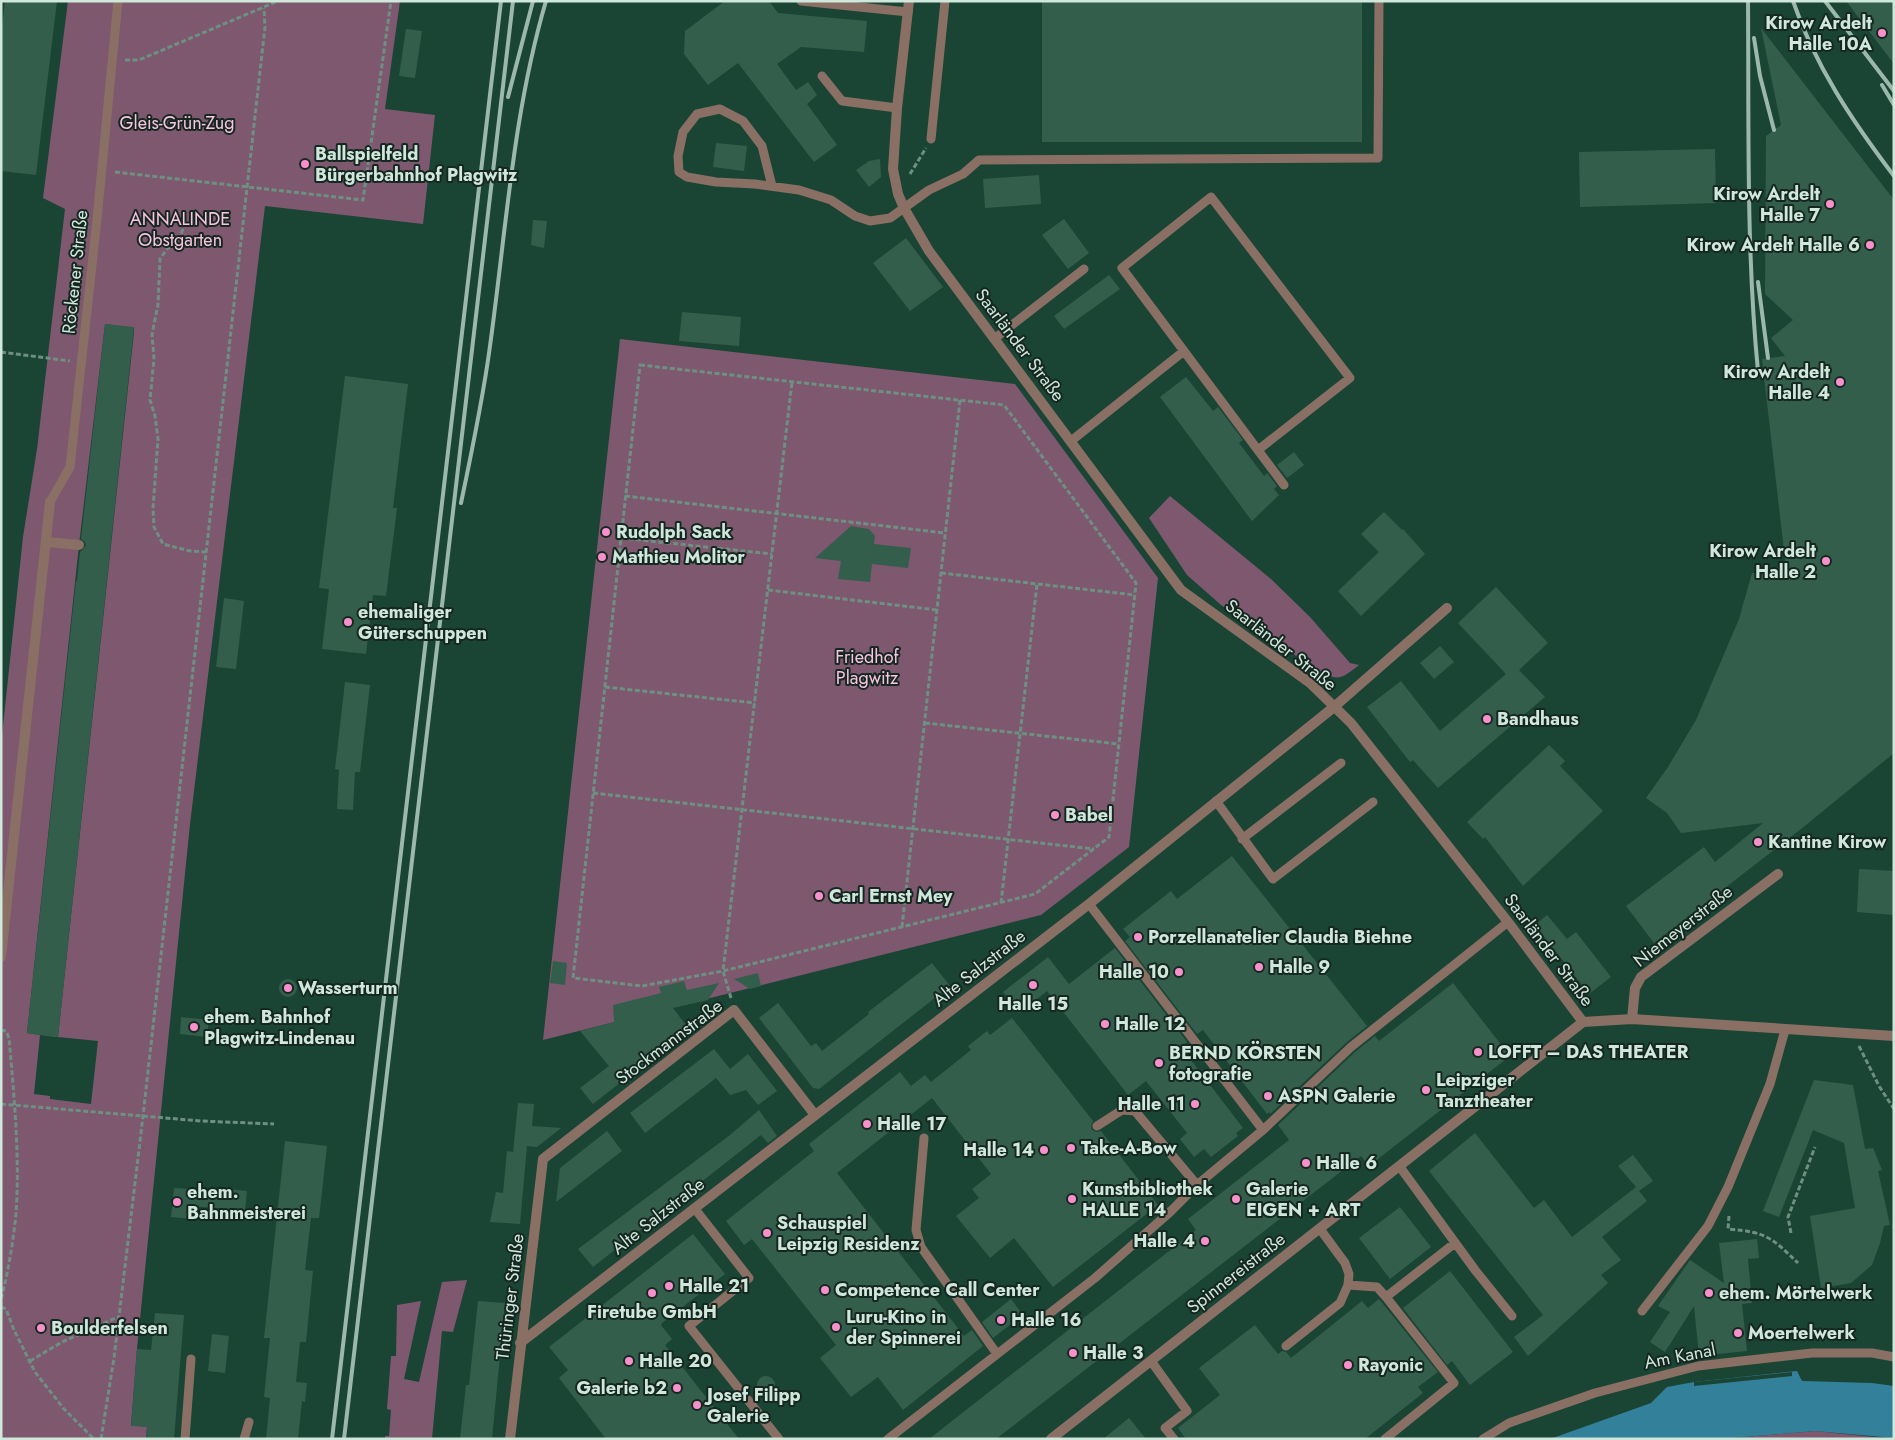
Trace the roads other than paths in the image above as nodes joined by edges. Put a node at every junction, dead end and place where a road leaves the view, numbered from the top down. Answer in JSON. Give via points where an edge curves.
{"nodes":[{"id":1,"x":118,"y":1,"type":"edge"},
{"id":2,"x":801,"y":1,"type":"edge"},
{"id":3,"x":909,"y":1,"type":"edge"},
{"id":4,"x":945,"y":1,"type":"edge"},
{"id":5,"x":1379,"y":1,"type":"edge"},
{"id":6,"x":908,"y":12,"type":"junction"},
{"id":7,"x":822,"y":76,"type":"dead end"},
{"id":8,"x":897,"y":108,"type":"junction"},
{"id":9,"x":931,"y":139,"type":"road end"},
{"id":10,"x":772,"y":186,"type":"junction"},
{"id":11,"x":904,"y":208,"type":"junction"},
{"id":12,"x":1084,"y":269,"type":"dead end"},
{"id":13,"x":994,"y":339,"type":"junction"},
{"id":14,"x":1184,"y":351,"type":"junction"},
{"id":15,"x":1070,"y":441,"type":"junction"},
{"id":16,"x":1258,"y":450,"type":"junction"},
{"id":17,"x":1284,"y":485,"type":"dead end"},
{"id":18,"x":50,"y":502,"type":"joint"},
{"id":19,"x":47,"y":542,"type":"junction"},
{"id":20,"x":79,"y":545,"type":"dead end"},
{"id":21,"x":1447,"y":608,"type":"dead end"},
{"id":22,"x":1334,"y":707,"type":"junction"},
{"id":23,"x":1341,"y":763,"type":"dead end"},
{"id":24,"x":1216,"y":801,"type":"junction"},
{"id":25,"x":1372,"y":802,"type":"dead end"},
{"id":26,"x":1242,"y":838,"type":"junction"},
{"id":27,"x":1778,"y":874,"type":"dead end"},
{"id":28,"x":1089,"y":904,"type":"junction"},
{"id":29,"x":1508,"y":922,"type":"junction"},
{"id":30,"x":1,"y":957,"type":"edge"},
{"id":31,"x":1632,"y":1019,"type":"junction"},
{"id":32,"x":1583,"y":1022,"type":"junction"},
{"id":33,"x":1785,"y":1030,"type":"junction"},
{"id":34,"x":1894,"y":1036,"type":"edge"},
{"id":35,"x":815,"y":1115,"type":"junction"},
{"id":36,"x":1097,"y":1126,"type":"dead end"},
{"id":37,"x":1263,"y":1130,"type":"junction"},
{"id":38,"x":924,"y":1138,"type":"dead end"},
{"id":39,"x":543,"y":1159,"type":"joint"},
{"id":40,"x":1400,"y":1167,"type":"junction"},
{"id":41,"x":1197,"y":1185,"type":"junction"},
{"id":42,"x":695,"y":1208,"type":"junction"},
{"id":43,"x":1320,"y":1229,"type":"junction"},
{"id":44,"x":1455,"y":1243,"type":"junction"},
{"id":45,"x":1348,"y":1285,"type":"junction"},
{"id":46,"x":1386,"y":1297,"type":"junction"},
{"id":47,"x":1642,"y":1311,"type":"dead end"},
{"id":48,"x":1512,"y":1316,"type":"dead end"},
{"id":49,"x":520,"y":1343,"type":"junction"},
{"id":50,"x":1286,"y":1346,"type":"dead end"},
{"id":51,"x":997,"y":1354,"type":"junction"},
{"id":52,"x":1894,"y":1357,"type":"edge"},
{"id":53,"x":191,"y":1359,"type":"dead end"},
{"id":54,"x":1151,"y":1361,"type":"junction"},
{"id":55,"x":249,"y":1422,"type":"dead end"},
{"id":56,"x":185,"y":1439,"type":"edge"},
{"id":57,"x":244,"y":1439,"type":"edge"},
{"id":58,"x":510,"y":1439,"type":"edge"},
{"id":59,"x":778,"y":1439,"type":"edge"},
{"id":60,"x":888,"y":1439,"type":"edge"},
{"id":61,"x":1051,"y":1439,"type":"edge"},
{"id":62,"x":1174,"y":1439,"type":"edge"},
{"id":63,"x":1384,"y":1439,"type":"edge"},
{"id":64,"x":1482,"y":1439,"type":"edge"}],
"edges":[{"from":1,"to":18,"type":"lane","name":"Röckener Straße","via":[[70,467]]},
{"from":2,"to":6,"type":"lane"},
{"from":3,"to":6,"type":"street","name":"Saarländer Straße"},
{"from":4,"to":9,"type":"lane"},
{"from":5,"to":11,"type":"lane","via":[[1378,158],[979,160],[963,174],[928,190]]},
{"from":6,"to":8,"type":"street","name":"Saarländer Straße"},
{"from":7,"to":8,"type":"lane","via":[[842,102]]},
{"from":8,"to":11,"type":"street","name":"Saarländer Straße","via":[[894,180]]},
{"from":10,"to":10,"type":"lane","via":[[687,178],[679,172],[678,156],[683,132],[697,114],[720,109],[743,121],[762,146]]},
{"from":10,"to":11,"type":"lane","via":[[831,200],[855,216],[870,221],[890,218]]},
{"from":11,"to":13,"type":"street","name":"Saarländer Straße","via":[[930,251]]},
{"from":12,"to":13,"type":"lane"},
{"from":13,"to":15,"type":"street","name":"Saarländer Straße"},
{"from":14,"to":15,"type":"lane"},
{"from":14,"to":16,"type":"lane"},
{"from":14,"to":16,"type":"lane","via":[[1122,268],[1211,197],[1350,378]]},
{"from":15,"to":22,"type":"street","name":"Saarländer Straße","via":[[1181,590],[1310,683]]},
{"from":16,"to":17,"type":"lane"},
{"from":18,"to":19,"type":"street","name":"Röckener Straße"},
{"from":19,"to":20,"type":"street"},
{"from":19,"to":30,"type":"street","name":"Röckener Straße"},
{"from":21,"to":22,"type":"street","name":"Alte Salzstraße"},
{"from":22,"to":24,"type":"street","name":"Alte Salzstraße"},
{"from":22,"to":29,"type":"street","name":"Saarländer Straße"},
{"from":23,"to":26,"type":"lane"},
{"from":24,"to":26,"type":"lane"},
{"from":24,"to":28,"type":"street","name":"Alte Salzstraße"},
{"from":25,"to":26,"type":"lane","via":[[1273,879]]},
{"from":27,"to":31,"type":"street","name":"Niemeyerstraße","via":[[1641,977],[1635,988]]},
{"from":28,"to":35,"type":"street","name":"Alte Salzstraße"},
{"from":28,"to":37,"type":"lane"},
{"from":29,"to":32,"type":"street","name":"Saarländer Straße"},
{"from":29,"to":37,"type":"lane","via":[[1351,1048]]},
{"from":31,"to":32,"type":"street","name":"Saarländer Straße"},
{"from":31,"to":33,"type":"street","name":"Saarländer Straße"},
{"from":32,"to":40,"type":"street","name":"Spinnereistraße"},
{"from":33,"to":34,"type":"street","name":"Saarländer Straße"},
{"from":33,"to":47,"type":"lane","via":[[1770,1084],[1728,1188],[1708,1226]]},
{"from":35,"to":39,"type":"street","name":"Stockmannstraße","via":[[734,1010]]},
{"from":35,"to":42,"type":"street","name":"Alte Salzstraße"},
{"from":36,"to":41,"type":"lane","via":[[1122,1110],[1135,1111]]},
{"from":37,"to":41,"type":"lane"},
{"from":38,"to":51,"type":"lane","via":[[916,1230],[918,1239]]},
{"from":39,"to":49,"type":"street","name":"Thüringer Straße"},
{"from":40,"to":43,"type":"street","name":"Spinnereistraße"},
{"from":40,"to":44,"type":"lane"},
{"from":41,"to":51,"type":"lane","via":[[1095,1278]]},
{"from":42,"to":49,"type":"street","name":"Alte Salzstraße"},
{"from":42,"to":59,"type":"lane","via":[[749,1278],[689,1326]]},
{"from":43,"to":45,"type":"lane","via":[[1345,1263]]},
{"from":43,"to":54,"type":"street","name":"Spinnereistraße"},
{"from":44,"to":46,"type":"lane"},
{"from":44,"to":48,"type":"lane"},
{"from":45,"to":46,"type":"lane","via":[[1377,1287]]},
{"from":45,"to":50,"type":"lane","via":[[1340,1303]]},
{"from":46,"to":63,"type":"lane","via":[[1454,1383]]},
{"from":49,"to":58,"type":"street","name":"Thüringer Straße"},
{"from":51,"to":60,"type":"lane"},
{"from":52,"to":64,"type":"lane","name":"Am Kanal","via":[[1872,1353],[1812,1353],[1698,1366],[1595,1393],[1510,1423]]},
{"from":53,"to":56,"type":"lane"},
{"from":54,"to":61,"type":"street","name":"Spinnereistraße"},
{"from":54,"to":62,"type":"lane","via":[[1187,1411],[1165,1428]]},
{"from":55,"to":57,"type":"lane"}]}
